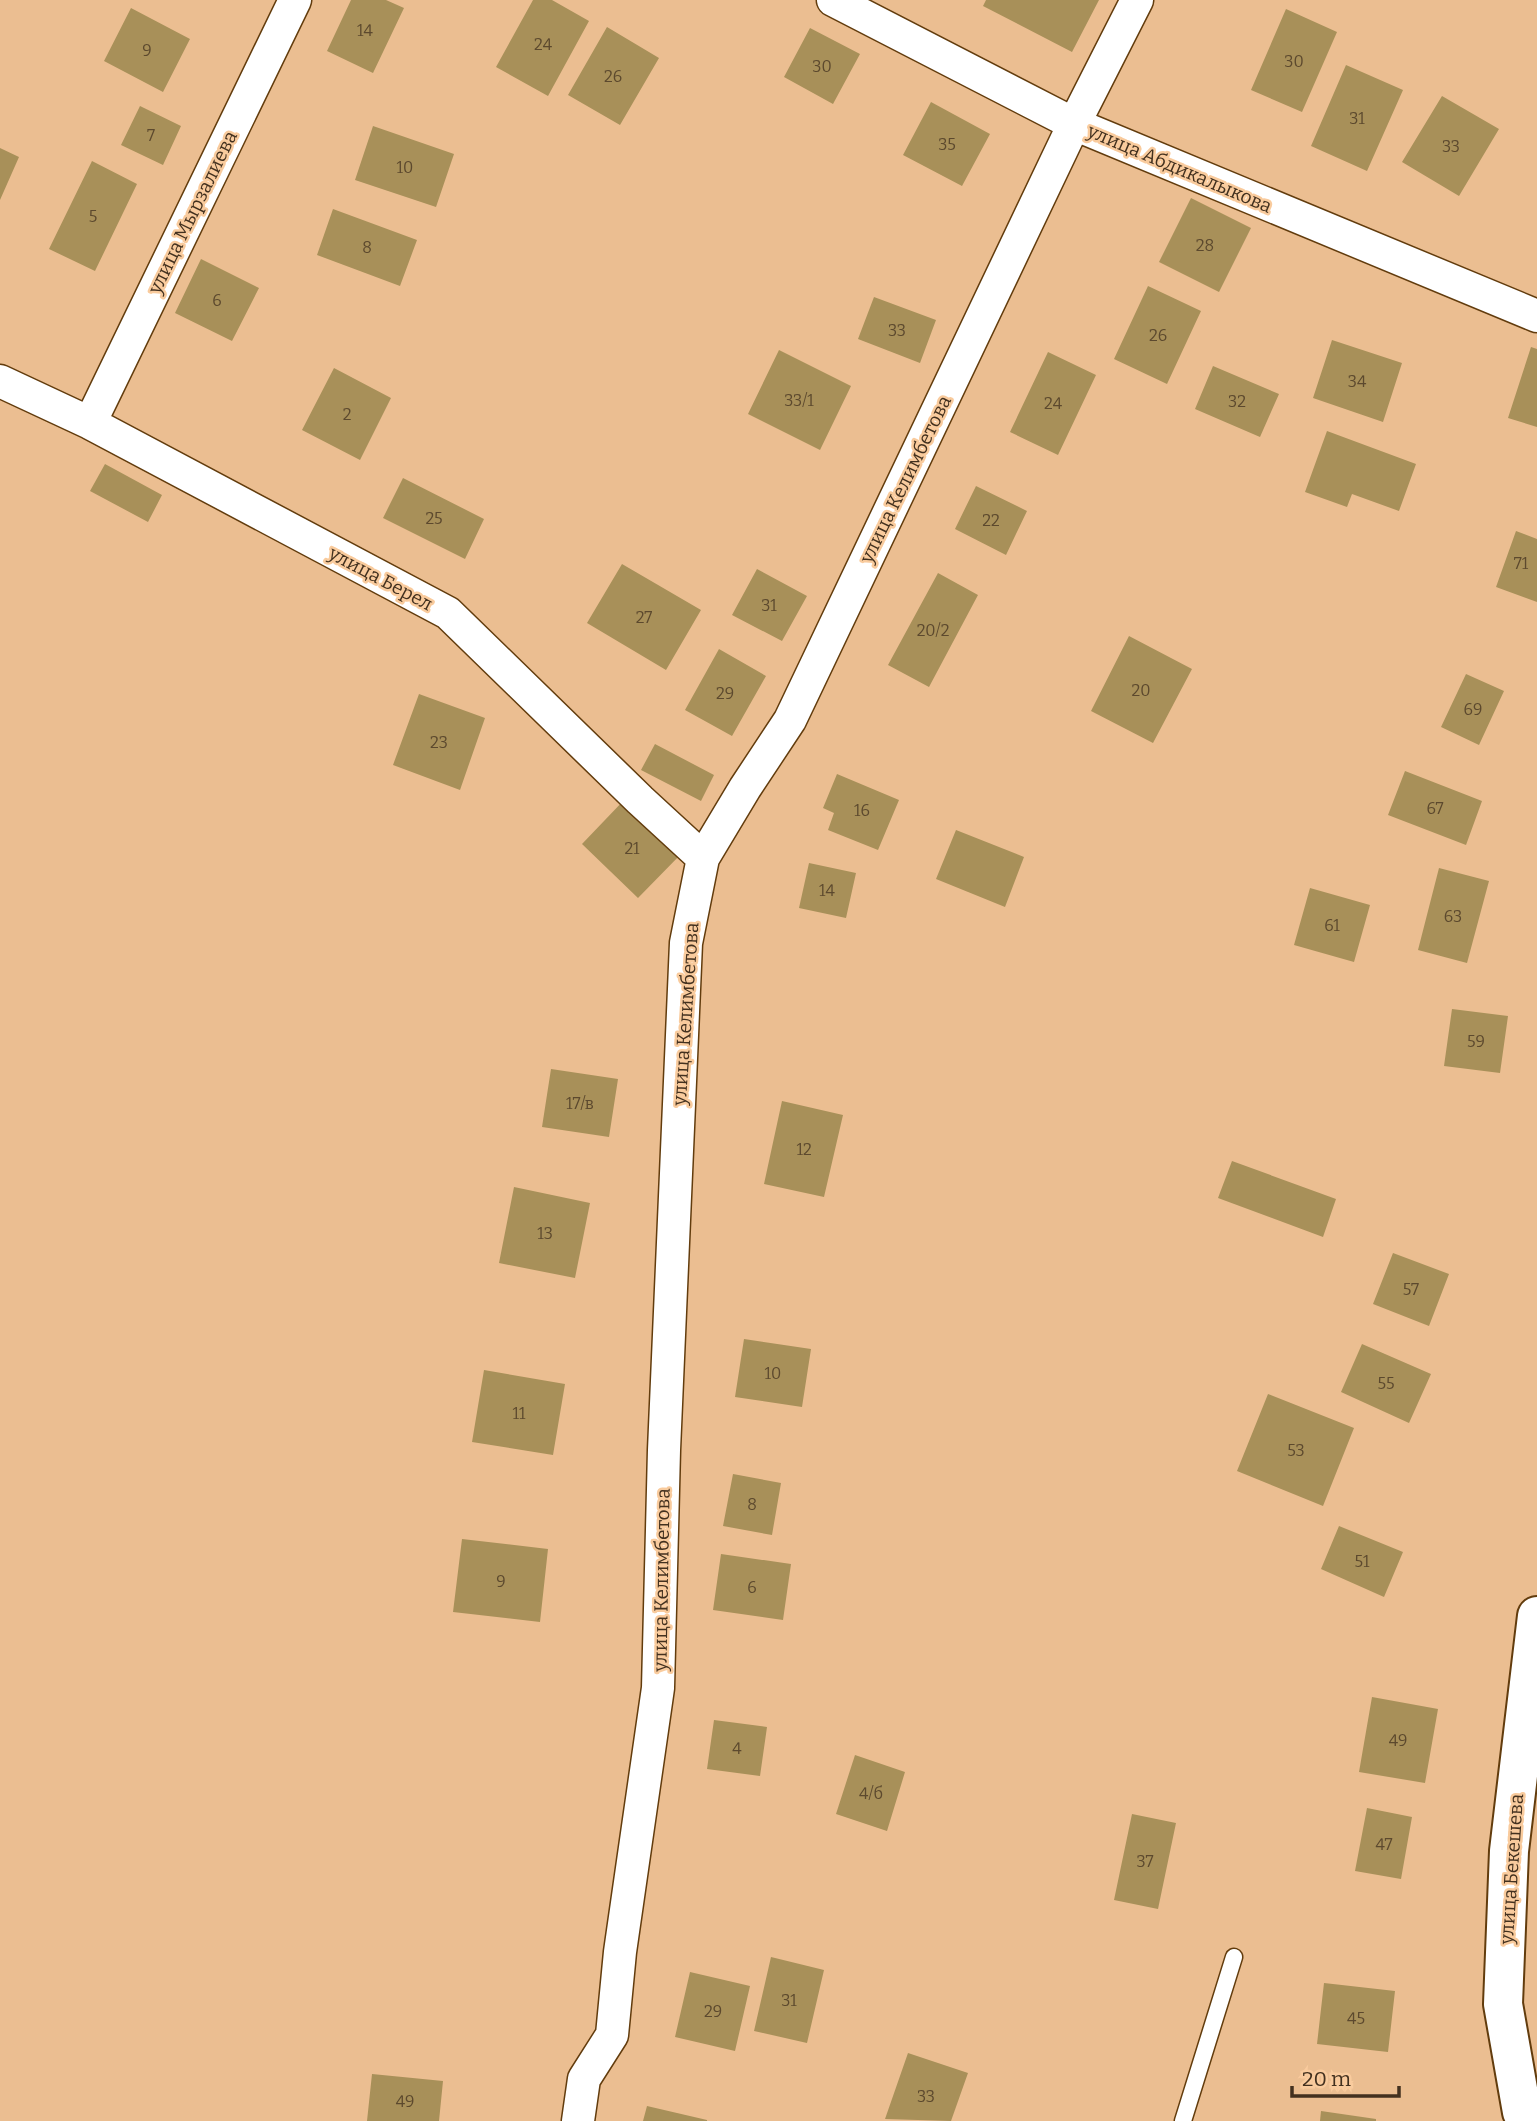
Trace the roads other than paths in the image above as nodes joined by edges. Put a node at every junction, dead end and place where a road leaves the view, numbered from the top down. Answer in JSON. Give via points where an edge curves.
{"nodes":[{"id":1,"x":295,"y":0,"type":"edge"},
{"id":2,"x":833,"y":0,"type":"edge"},
{"id":3,"x":1137,"y":0,"type":"edge"},
{"id":4,"x":1074,"y":124,"type":"junction"},
{"id":5,"x":1537,"y":316,"type":"edge"},
{"id":6,"x":0,"y":381,"type":"edge"},
{"id":7,"x":90,"y":423,"type":"junction"},
{"id":8,"x":703,"y":858,"type":"junction"},
{"id":9,"x":1537,"y":1616,"type":"edge"},
{"id":10,"x":1234,"y":1957,"type":"dead end"},
{"id":11,"x":578,"y":2121,"type":"edge"},
{"id":12,"x":1183,"y":2121,"type":"edge"},
{"id":13,"x":1527,"y":2121,"type":"edge"}],
"edges":[{"from":1,"to":7,"type":"street","name":"улица Мырзалиева"},
{"from":2,"to":4,"type":"street","name":"улица Абдикалыкова"},
{"from":3,"to":4,"type":"street","name":"улица Келимбетова"},
{"from":4,"to":5,"type":"street","name":"улица Абдикалыкова"},
{"from":4,"to":8,"type":"street","name":"улица Келимбетова","via":[[790,720]]},
{"from":6,"to":7,"type":"street","name":"улица Берел"},
{"from":7,"to":8,"type":"street","name":"улица Берел","via":[[448,613]]},
{"from":8,"to":11,"type":"street","name":"улица Келимбетова","via":[[686,943],[658,1688],[612,2035],[584,2079]]},
{"from":9,"to":13,"type":"main road","name":"улица Бекешева","via":[[1509,1850],[1503,2004]]},
{"from":10,"to":12,"type":"lane"}]}
